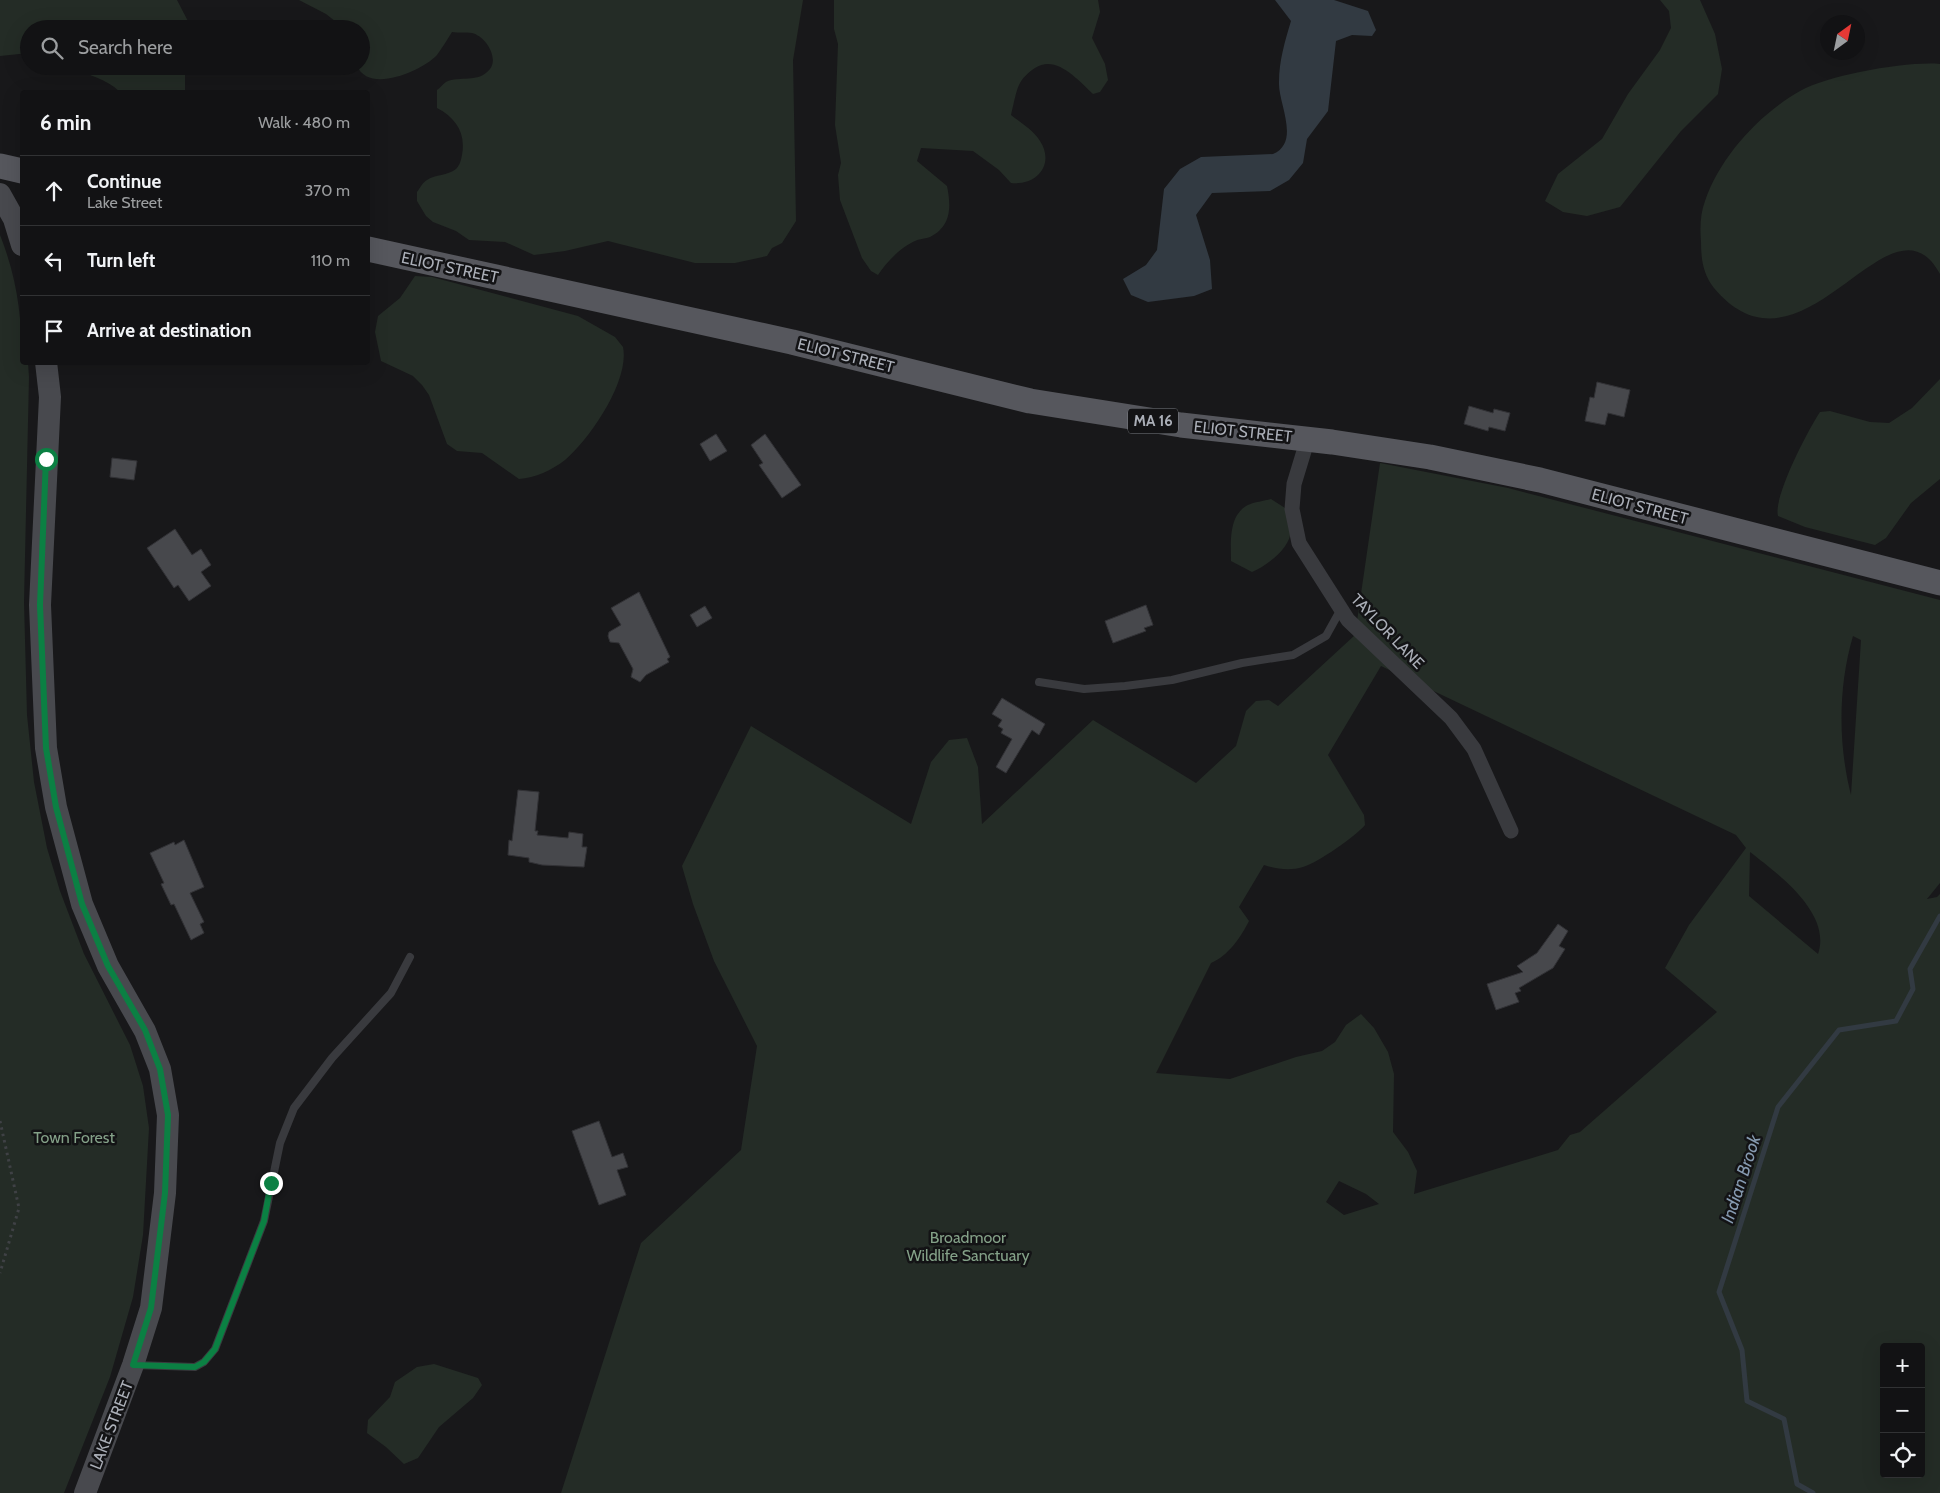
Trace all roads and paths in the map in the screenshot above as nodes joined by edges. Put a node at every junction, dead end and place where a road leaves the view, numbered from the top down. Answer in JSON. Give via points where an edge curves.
{"nodes":[{"id":1,"x":0,"y":166,"type":"edge"},
{"id":2,"x":20,"y":171,"type":"edge"},
{"id":3,"x":0,"y":194,"type":"edge"},
{"id":4,"x":20,"y":239,"type":"edge"},
{"id":5,"x":370,"y":249,"type":"edge"},
{"id":6,"x":46,"y":365,"type":"edge"},
{"id":7,"x":1308,"y":438,"type":"junction"},
{"id":8,"x":1940,"y":583,"type":"edge"},
{"id":9,"x":1341,"y":610,"type":"junction"},
{"id":10,"x":1039,"y":682,"type":"dead end"},
{"id":11,"x":1511,"y":831,"type":"dead end"},
{"id":12,"x":410,"y":957,"type":"dead end"},
{"id":13,"x":0,"y":1121,"type":"edge"},
{"id":14,"x":0,"y":1273,"type":"edge"},
{"id":15,"x":133,"y":1365,"type":"junction"},
{"id":16,"x":85,"y":1493,"type":"edge"}],
"edges":[{"from":1,"to":2,"type":"main road"},
{"from":3,"to":4,"type":"street","via":[[14,219]]},
{"from":5,"to":7,"type":"main road","name":"ELIOT STREET","number":"MA 16","via":[[792,342],[1030,401],[1181,425]]},
{"from":6,"to":15,"type":"street","name":"LAKE STREET","via":[[50,397],[40,605],[46,748],[56,807],[82,904],[108,966],[145,1030],[160,1069],[168,1115],[165,1193],[151,1308]]},
{"from":7,"to":8,"type":"main road","name":"ELIOT STREET","number":"MA 16","via":[[1430,457],[1540,480]]},
{"from":7,"to":9,"type":"street","name":"TAYLOR LANE","via":[[1294,484],[1292,509],[1299,543]]},
{"from":9,"to":10,"type":"lane","via":[[1326,636],[1293,655],[1126,686],[1084,689]]},
{"from":9,"to":11,"type":"street","name":"TAYLOR LANE","via":[[1451,718],[1474,749]]},
{"from":12,"to":15,"type":"lane","via":[[391,993],[332,1058],[294,1108],[280,1143],[264,1221],[215,1349],[195,1367]]},
{"from":13,"to":14,"type":"path","via":[[19,1208]]},
{"from":15,"to":16,"type":"street","name":"LAKE STREET"}]}
